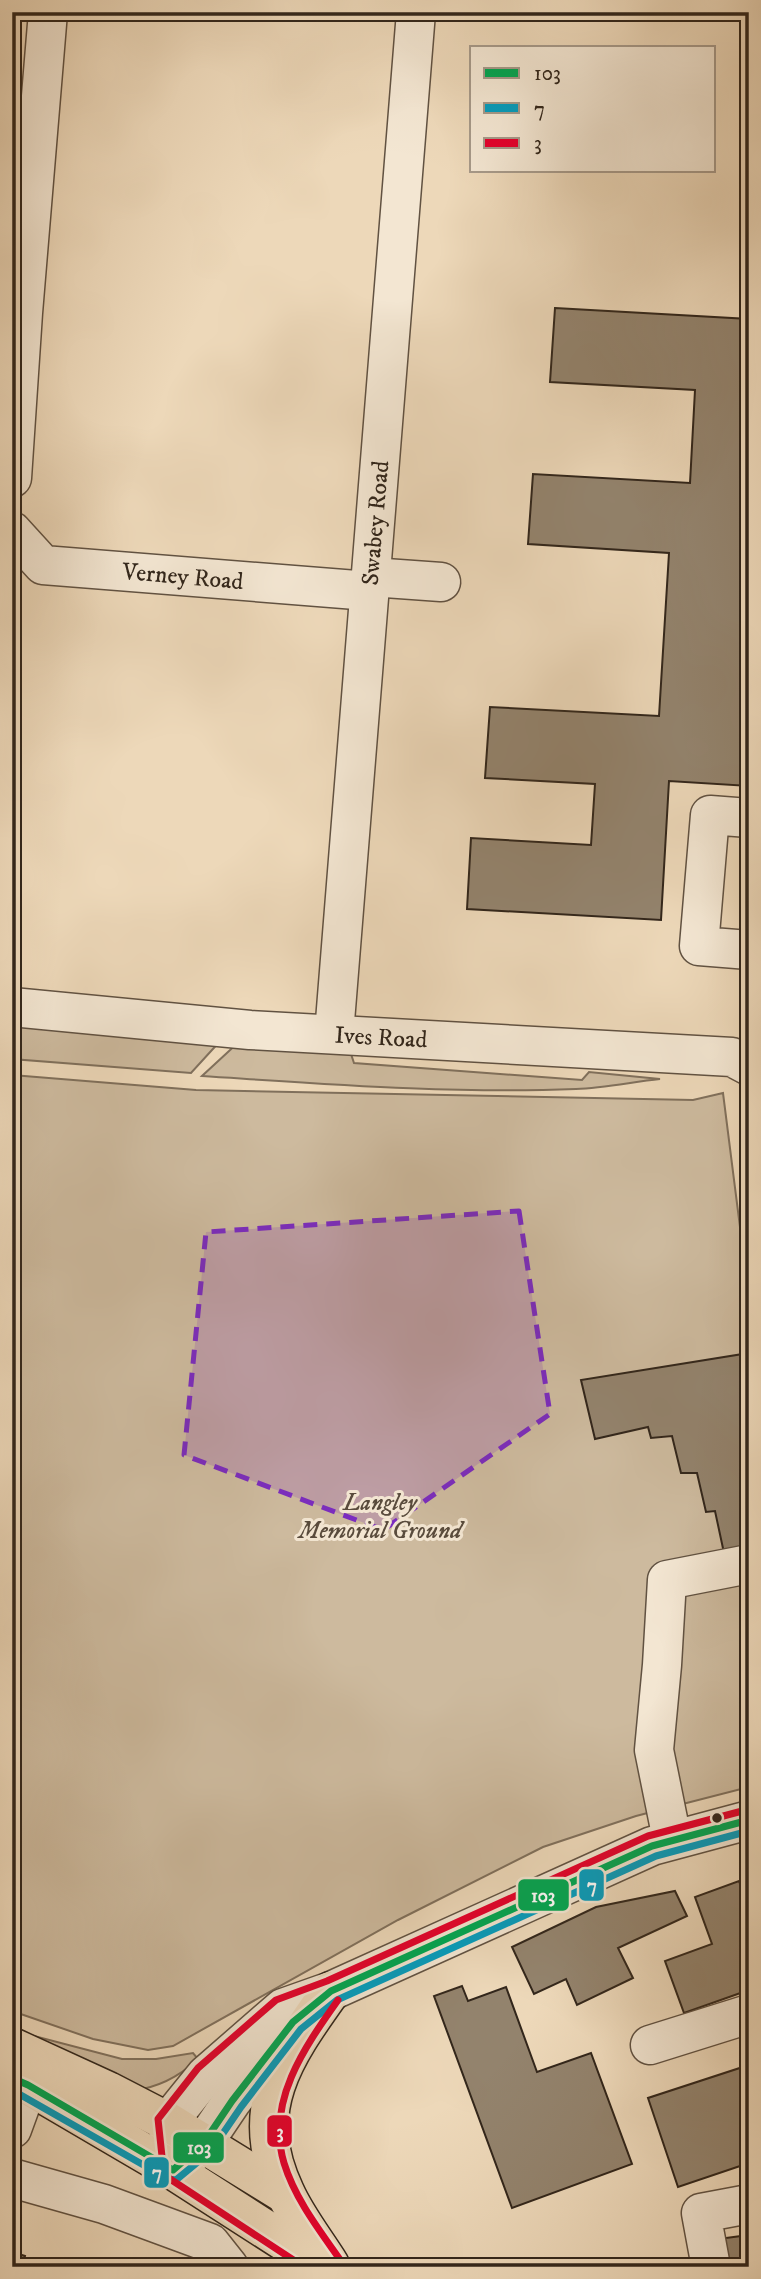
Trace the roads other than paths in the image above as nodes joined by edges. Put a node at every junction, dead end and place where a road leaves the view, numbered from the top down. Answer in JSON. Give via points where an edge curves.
{"nodes":[{"id":1,"x":48,"y":12,"type":"edge"},
{"id":2,"x":416,"y":12,"type":"edge"},
{"id":3,"x":12,"y":478,"type":"edge"},
{"id":4,"x":12,"y":531,"type":"edge"},
{"id":5,"x":440,"y":582,"type":"dead end"},
{"id":6,"x":370,"y":584,"type":"junction"},
{"id":7,"x":749,"y":818,"type":"edge"},
{"id":8,"x":749,"y":950,"type":"edge"},
{"id":9,"x":12,"y":1007,"type":"edge"},
{"id":10,"x":334,"y":1034,"type":"junction"},
{"id":11,"x":749,"y":1066,"type":"edge"},
{"id":12,"x":749,"y":1563,"type":"edge"},
{"id":13,"x":749,"y":1820,"type":"edge"},
{"id":14,"x":672,"y":1839,"type":"junction"},
{"id":15,"x":331,"y":1991,"type":"junction"},
{"id":16,"x":749,"y":2014,"type":"edge"},
{"id":17,"x":650,"y":2045,"type":"dead end"},
{"id":18,"x":12,"y":2047,"type":"edge"},
{"id":19,"x":20,"y":2081,"type":"edge"},
{"id":20,"x":168,"y":2122,"type":"junction"},
{"id":21,"x":12,"y":2129,"type":"edge"},
{"id":22,"x":203,"y":2144,"type":"junction"},
{"id":23,"x":173,"y":2170,"type":"junction"},
{"id":24,"x":12,"y":2178,"type":"edge"},
{"id":25,"x":285,"y":2194,"type":"junction"},
{"id":26,"x":749,"y":2204,"type":"edge"},
{"id":27,"x":229,"y":2267,"type":"edge"},
{"id":28,"x":324,"y":2267,"type":"edge"},
{"id":29,"x":332,"y":2267,"type":"edge"},
{"id":30,"x":710,"y":2267,"type":"edge"}],
"edges":[{"from":1,"to":3,"type":"street"},
{"from":2,"to":6,"type":"street","name":"Swabey Road"},
{"from":4,"to":6,"type":"street","name":"Verney Road","via":[[43,565]]},
{"from":5,"to":6,"type":"street","name":"Verney Road"},
{"from":6,"to":10,"type":"street","name":"Swabey Road"},
{"from":7,"to":8,"type":"street","via":[[710,815],[699,946]]},
{"from":9,"to":10,"type":"street","name":"Ives Road"},
{"from":10,"to":11,"type":"street","name":"Ives Road","via":[[732,1057]]},
{"from":12,"to":14,"type":"street","via":[[667,1580],[654,1750]]},
{"from":13,"to":14,"type":"street"},
{"from":14,"to":15,"type":"street"},
{"from":15,"to":20,"type":"street","via":[[283,2008],[206,2076]]},
{"from":15,"to":22,"type":"street","via":[[293,2022]]},
{"from":15,"to":25,"type":"main road","via":[[280,2071],[269,2108],[275,2169]]},
{"from":16,"to":17,"type":"street"},
{"from":18,"to":20,"type":"main road"},
{"from":19,"to":21,"type":"street"},
{"from":19,"to":23,"type":"main road"},
{"from":20,"to":22,"type":"main road"},
{"from":20,"to":23,"type":"street"},
{"from":22,"to":23,"type":"street"},
{"from":22,"to":25,"type":"main road"},
{"from":23,"to":28,"type":"main road"},
{"from":24,"to":27,"type":"street","via":[[104,2204],[211,2243]]},
{"from":25,"to":29,"type":"main road"},
{"from":26,"to":30,"type":"street","via":[[701,2213]]}]}
